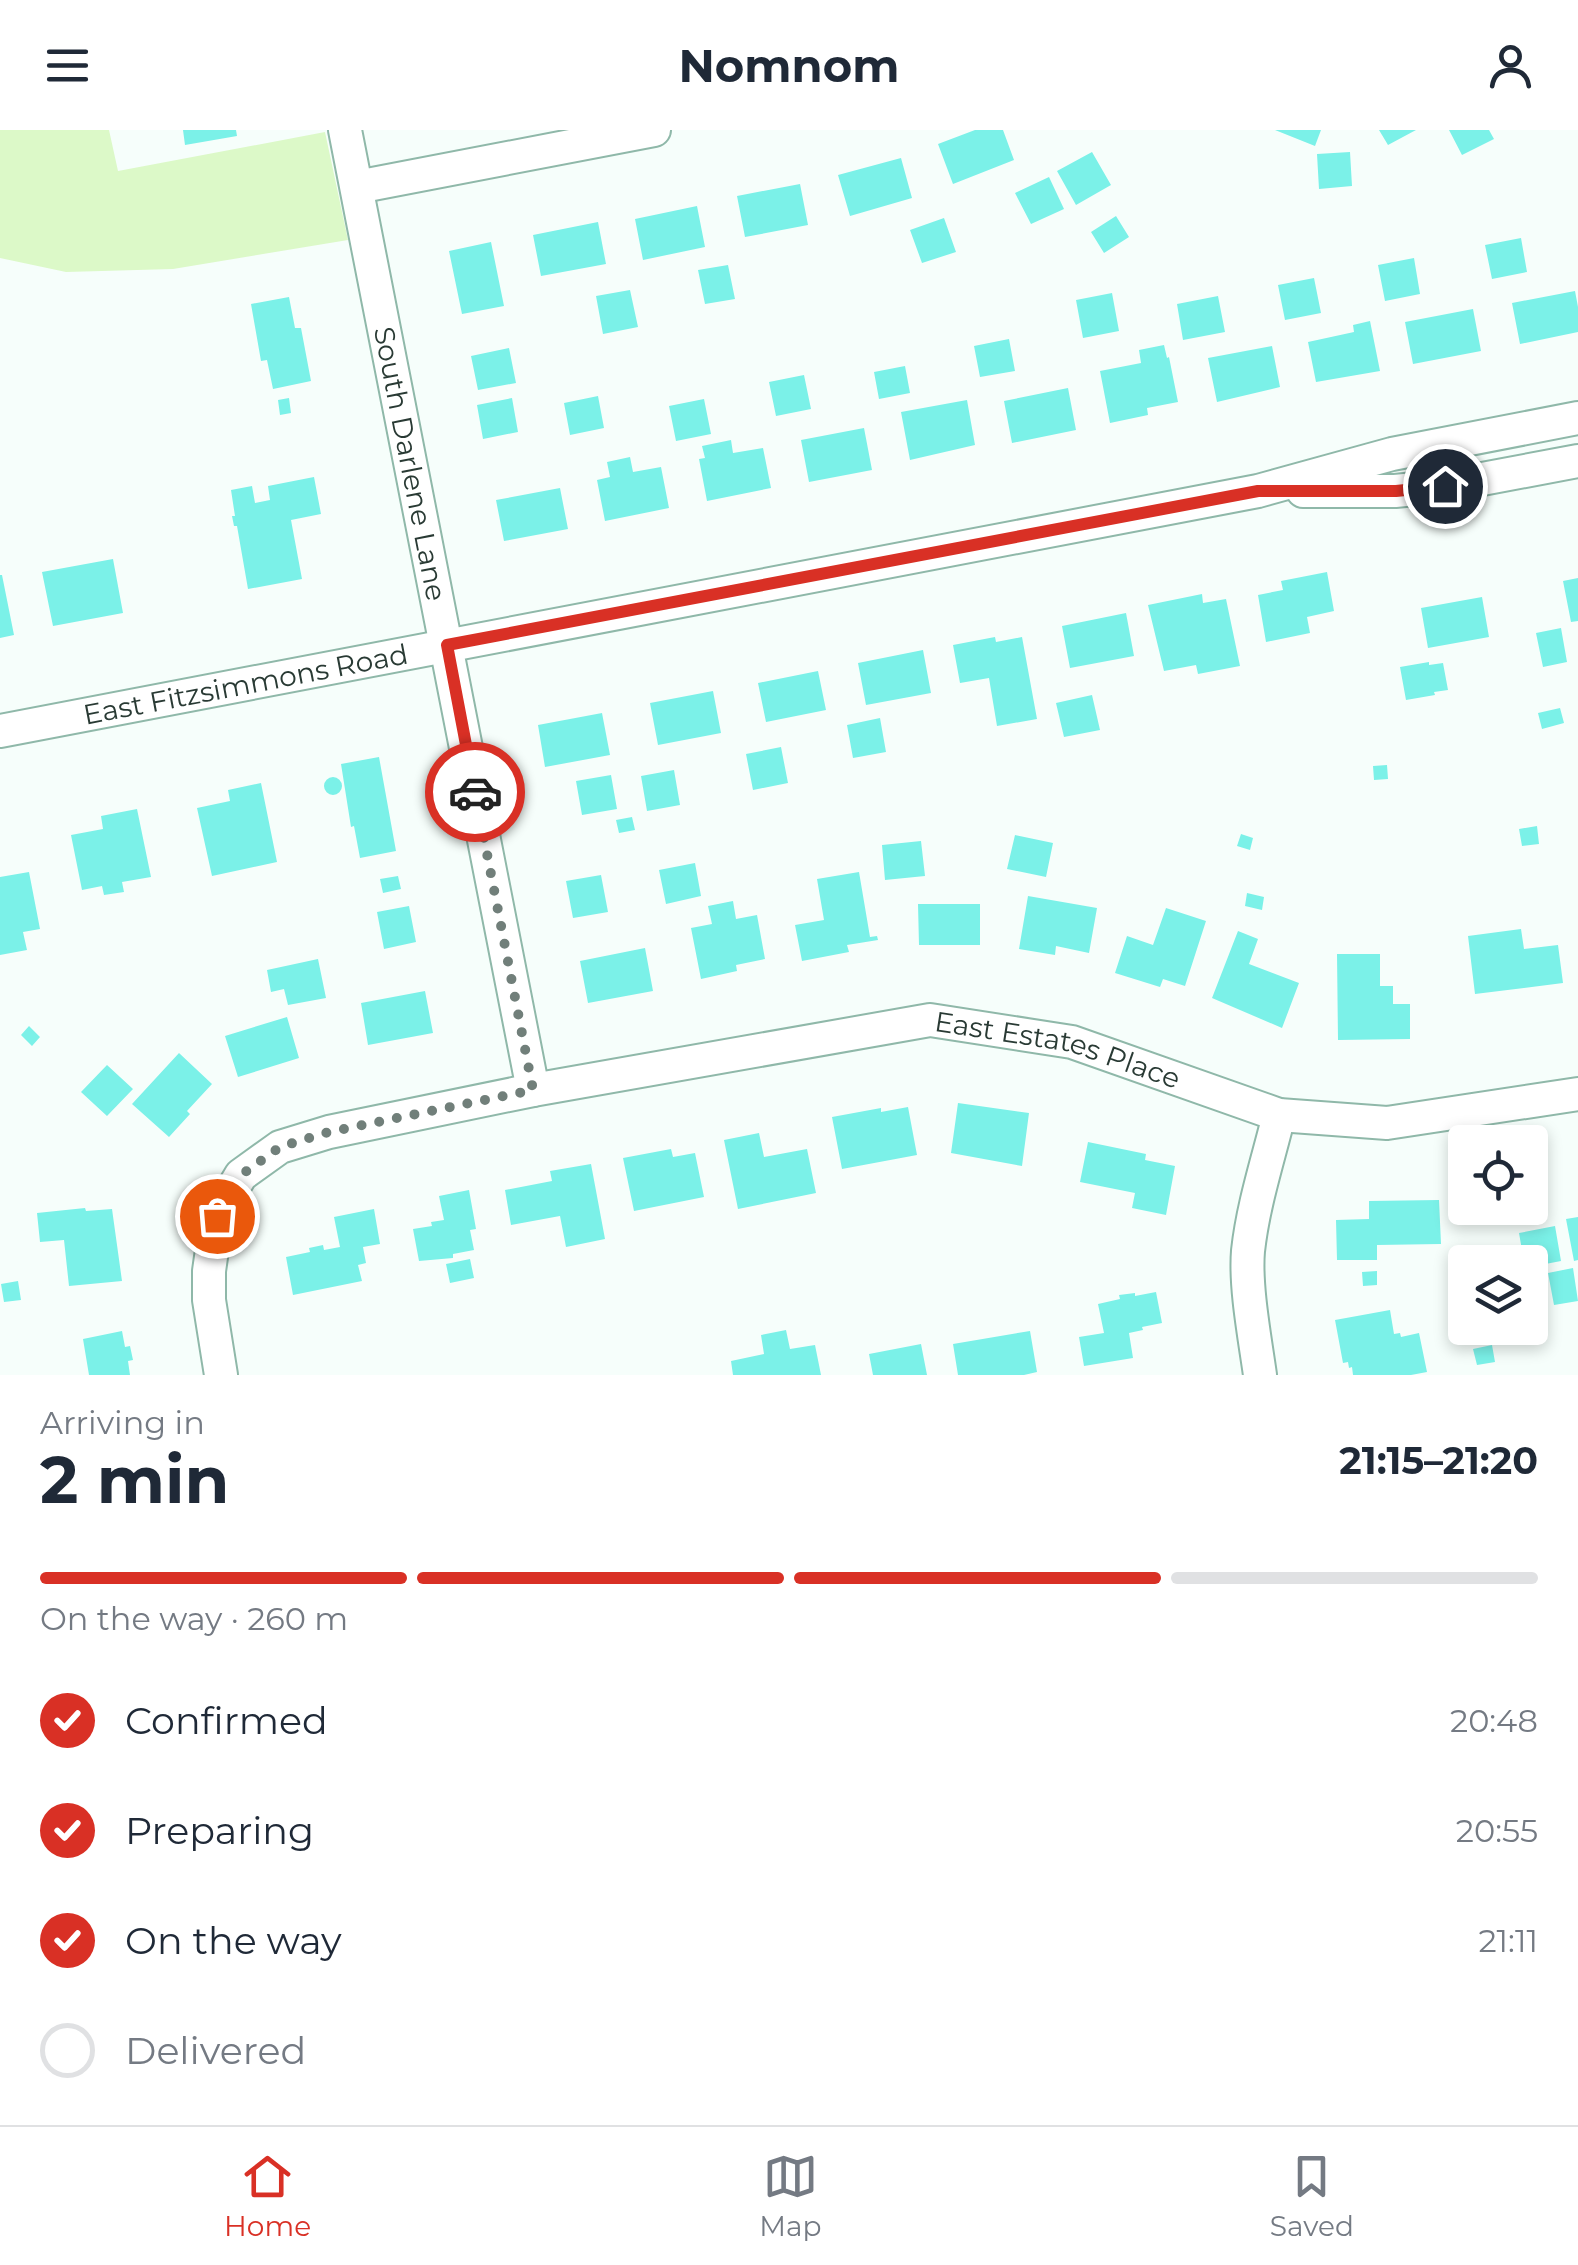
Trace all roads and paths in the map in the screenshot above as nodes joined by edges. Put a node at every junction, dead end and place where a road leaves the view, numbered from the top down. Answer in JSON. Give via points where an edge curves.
{"nodes":[{"id":1,"x":345,"y":130,"type":"edge"},
{"id":2,"x":654,"y":130,"type":"edge"},
{"id":3,"x":356,"y":188,"type":"junction"},
{"id":4,"x":1578,"y":418,"type":"edge"},
{"id":5,"x":1578,"y":461,"type":"edge"},
{"id":6,"x":1258,"y":491,"type":"junction"},
{"id":7,"x":447,"y":645,"type":"junction"},
{"id":8,"x":0,"y":731,"type":"edge"},
{"id":9,"x":533,"y":1090,"type":"junction"},
{"id":10,"x":1578,"y":1094,"type":"edge"},
{"id":11,"x":1280,"y":1115,"type":"junction"},
{"id":12,"x":222,"y":1375,"type":"edge"},
{"id":13,"x":1260,"y":1375,"type":"edge"}],
"edges":[{"from":1,"to":3,"type":"street","name":"South Darlene Lane"},
{"from":2,"to":3,"type":"street"},
{"from":3,"to":7,"type":"street","name":"South Darlene Lane"},
{"from":4,"to":6,"type":"street","name":"East Fitzsimmons Road","via":[[1392,454]]},
{"from":5,"to":6,"type":"street","name":"East Fitzsimmons Road","via":[[1396,491]]},
{"from":6,"to":7,"type":"street","name":"East Fitzsimmons Road"},
{"from":7,"to":8,"type":"street","name":"East Fitzsimmons Road"},
{"from":7,"to":9,"type":"street","name":"South Darlene Lane"},
{"from":9,"to":11,"type":"street","name":"East Estates Place","via":[[930,1020],[1072,1042]]},
{"from":9,"to":12,"type":"street","name":"East Estates Place","via":[[329,1132],[280,1147],[241,1175],[217,1216],[208,1271]]},
{"from":10,"to":11,"type":"street","name":"East Estates Place","via":[[1388,1123]]},
{"from":11,"to":13,"type":"street","via":[[1248,1255]]}]}
